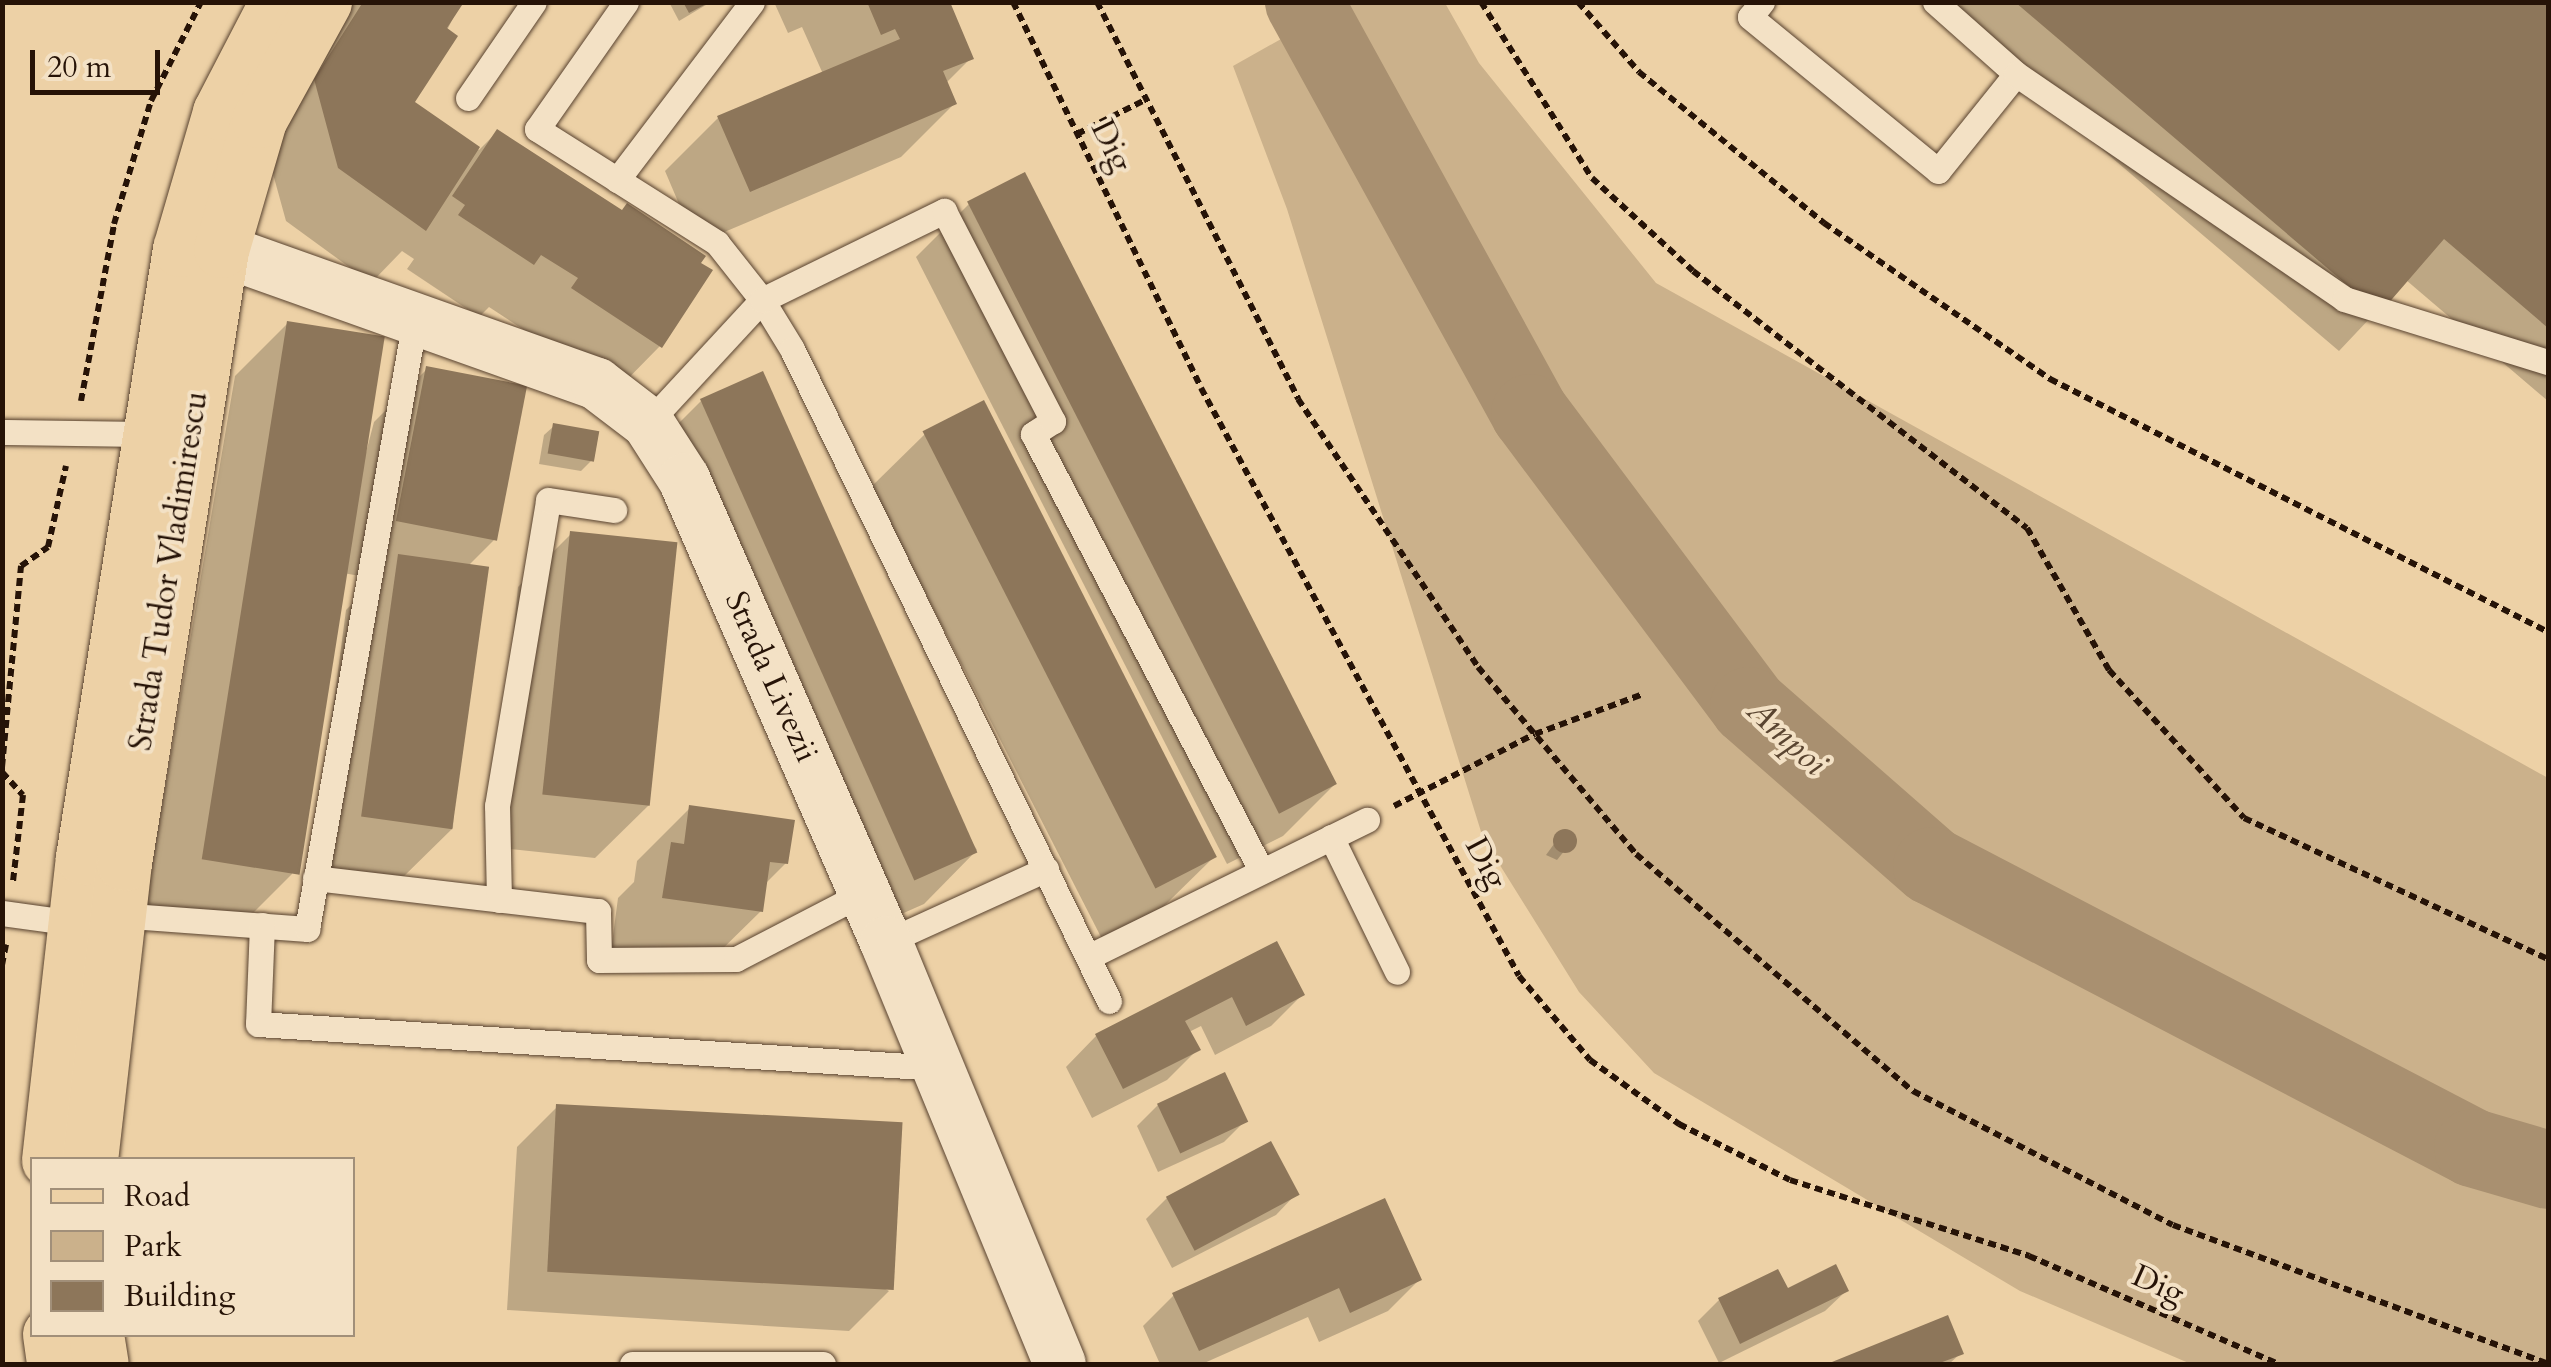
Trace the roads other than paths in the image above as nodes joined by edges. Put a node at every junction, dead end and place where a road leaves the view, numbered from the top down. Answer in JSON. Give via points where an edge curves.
{"nodes":[{"id":1,"x":324,"y":2,"type":"edge"},
{"id":2,"x":534,"y":2,"type":"edge"},
{"id":3,"x":626,"y":2,"type":"edge"},
{"id":4,"x":752,"y":2,"type":"edge"},
{"id":5,"x":1762,"y":2,"type":"edge"},
{"id":6,"x":1936,"y":2,"type":"edge"},
{"id":7,"x":266,"y":8,"type":"edge"},
{"id":8,"x":2016,"y":74,"type":"junction"},
{"id":9,"x":468,"y":98,"type":"dead end"},
{"id":10,"x":618,"y":180,"type":"junction"},
{"id":11,"x":221,"y":250,"type":"junction"},
{"id":12,"x":762,"y":300,"type":"junction"},
{"id":13,"x":415,"y":319,"type":"junction"},
{"id":14,"x":2548,"y":362,"type":"edge"},
{"id":15,"x":648,"y":423,"type":"junction"},
{"id":16,"x":2,"y":432,"type":"edge"},
{"id":17,"x":148,"y":434,"type":"junction"},
{"id":18,"x":614,"y":510,"type":"dead end"},
{"id":19,"x":1366,"y":820,"type":"dead end"},
{"id":20,"x":1331,"y":837,"type":"junction"},
{"id":21,"x":1046,"y":870,"type":"junction"},
{"id":22,"x":1261,"y":870,"type":"junction"},
{"id":23,"x":316,"y":878,"type":"junction"},
{"id":24,"x":864,"y":892,"type":"junction"},
{"id":25,"x":499,"y":900,"type":"junction"},
{"id":26,"x":6,"y":914,"type":"edge"},
{"id":27,"x":96,"y":919,"type":"junction"},
{"id":28,"x":262,"y":925,"type":"junction"},
{"id":29,"x":886,"y":942,"type":"junction"},
{"id":30,"x":1088,"y":957,"type":"junction"},
{"id":31,"x":1396,"y":972,"type":"dead end"},
{"id":32,"x":1108,"y":1001,"type":"dead end"},
{"id":33,"x":939,"y":1068,"type":"junction"},
{"id":34,"x":50,"y":1157,"type":"edge"},
{"id":35,"x":90,"y":1157,"type":"edge"},
{"id":36,"x":50,"y":1337,"type":"edge"},
{"id":37,"x":96,"y":1337,"type":"edge"},
{"id":38,"x":54,"y":1364,"type":"edge"},
{"id":39,"x":101,"y":1364,"type":"edge"},
{"id":40,"x":632,"y":1364,"type":"edge"},
{"id":41,"x":823,"y":1364,"type":"edge"},
{"id":42,"x":1060,"y":1364,"type":"edge"}],
"edges":[{"from":1,"to":11,"type":"main road","name":"Strada Tudor Vladimirescu","via":[[259,120]]},
{"from":2,"to":9,"type":"lane"},
{"from":3,"to":10,"type":"lane","via":[[537,129]]},
{"from":4,"to":10,"type":"lane"},
{"from":5,"to":8,"type":"lane","via":[[1750,17],[1938,171]]},
{"from":6,"to":8,"type":"lane"},
{"from":7,"to":17,"type":"main road","name":"Strada Tudor Vladimirescu","via":[[196,183]]},
{"from":8,"to":14,"type":"lane","via":[[2344,299]]},
{"from":10,"to":12,"type":"lane","via":[[716,243]]},
{"from":11,"to":13,"type":"street","name":"Strada Livezii"},
{"from":11,"to":27,"type":"main road","name":"Strada Tudor Vladimirescu"},
{"from":12,"to":15,"type":"lane"},
{"from":12,"to":21,"type":"lane"},
{"from":12,"to":22,"type":"lane","via":[[944,210],[1053,421],[1033,434]]},
{"from":13,"to":15,"type":"street","name":"Strada Livezii","via":[[597,384]]},
{"from":13,"to":23,"type":"lane"},
{"from":15,"to":24,"type":"street","name":"Strada Livezii","via":[[684,478]]},
{"from":16,"to":17,"type":"lane"},
{"from":17,"to":27,"type":"main road","name":"Strada Tudor Vladimirescu"},
{"from":18,"to":25,"type":"lane","via":[[548,500],[497,806]]},
{"from":19,"to":20,"type":"lane"},
{"from":20,"to":22,"type":"lane"},
{"from":20,"to":31,"type":"lane"},
{"from":21,"to":29,"type":"lane"},
{"from":21,"to":30,"type":"lane"},
{"from":22,"to":30,"type":"lane"},
{"from":23,"to":25,"type":"lane"},
{"from":23,"to":28,"type":"lane","via":[[307,929]]},
{"from":24,"to":25,"type":"lane","via":[[736,959],[599,960],[598,911]]},
{"from":24,"to":29,"type":"street","name":"Strada Livezii"},
{"from":26,"to":27,"type":"lane"},
{"from":27,"to":28,"type":"lane"},
{"from":27,"to":34,"type":"main road","name":"Strada Tudor Vladimirescu"},
{"from":27,"to":35,"type":"main road","name":"Strada Tudor Vladimirescu"},
{"from":28,"to":33,"type":"lane","via":[[258,1024]]},
{"from":29,"to":33,"type":"street","name":"Strada Livezii"},
{"from":30,"to":32,"type":"lane"},
{"from":33,"to":42,"type":"street","name":"Strada Livezii"},
{"from":36,"to":38,"type":"main road"},
{"from":37,"to":39,"type":"main road"},
{"from":40,"to":41,"type":"lane"}]}
